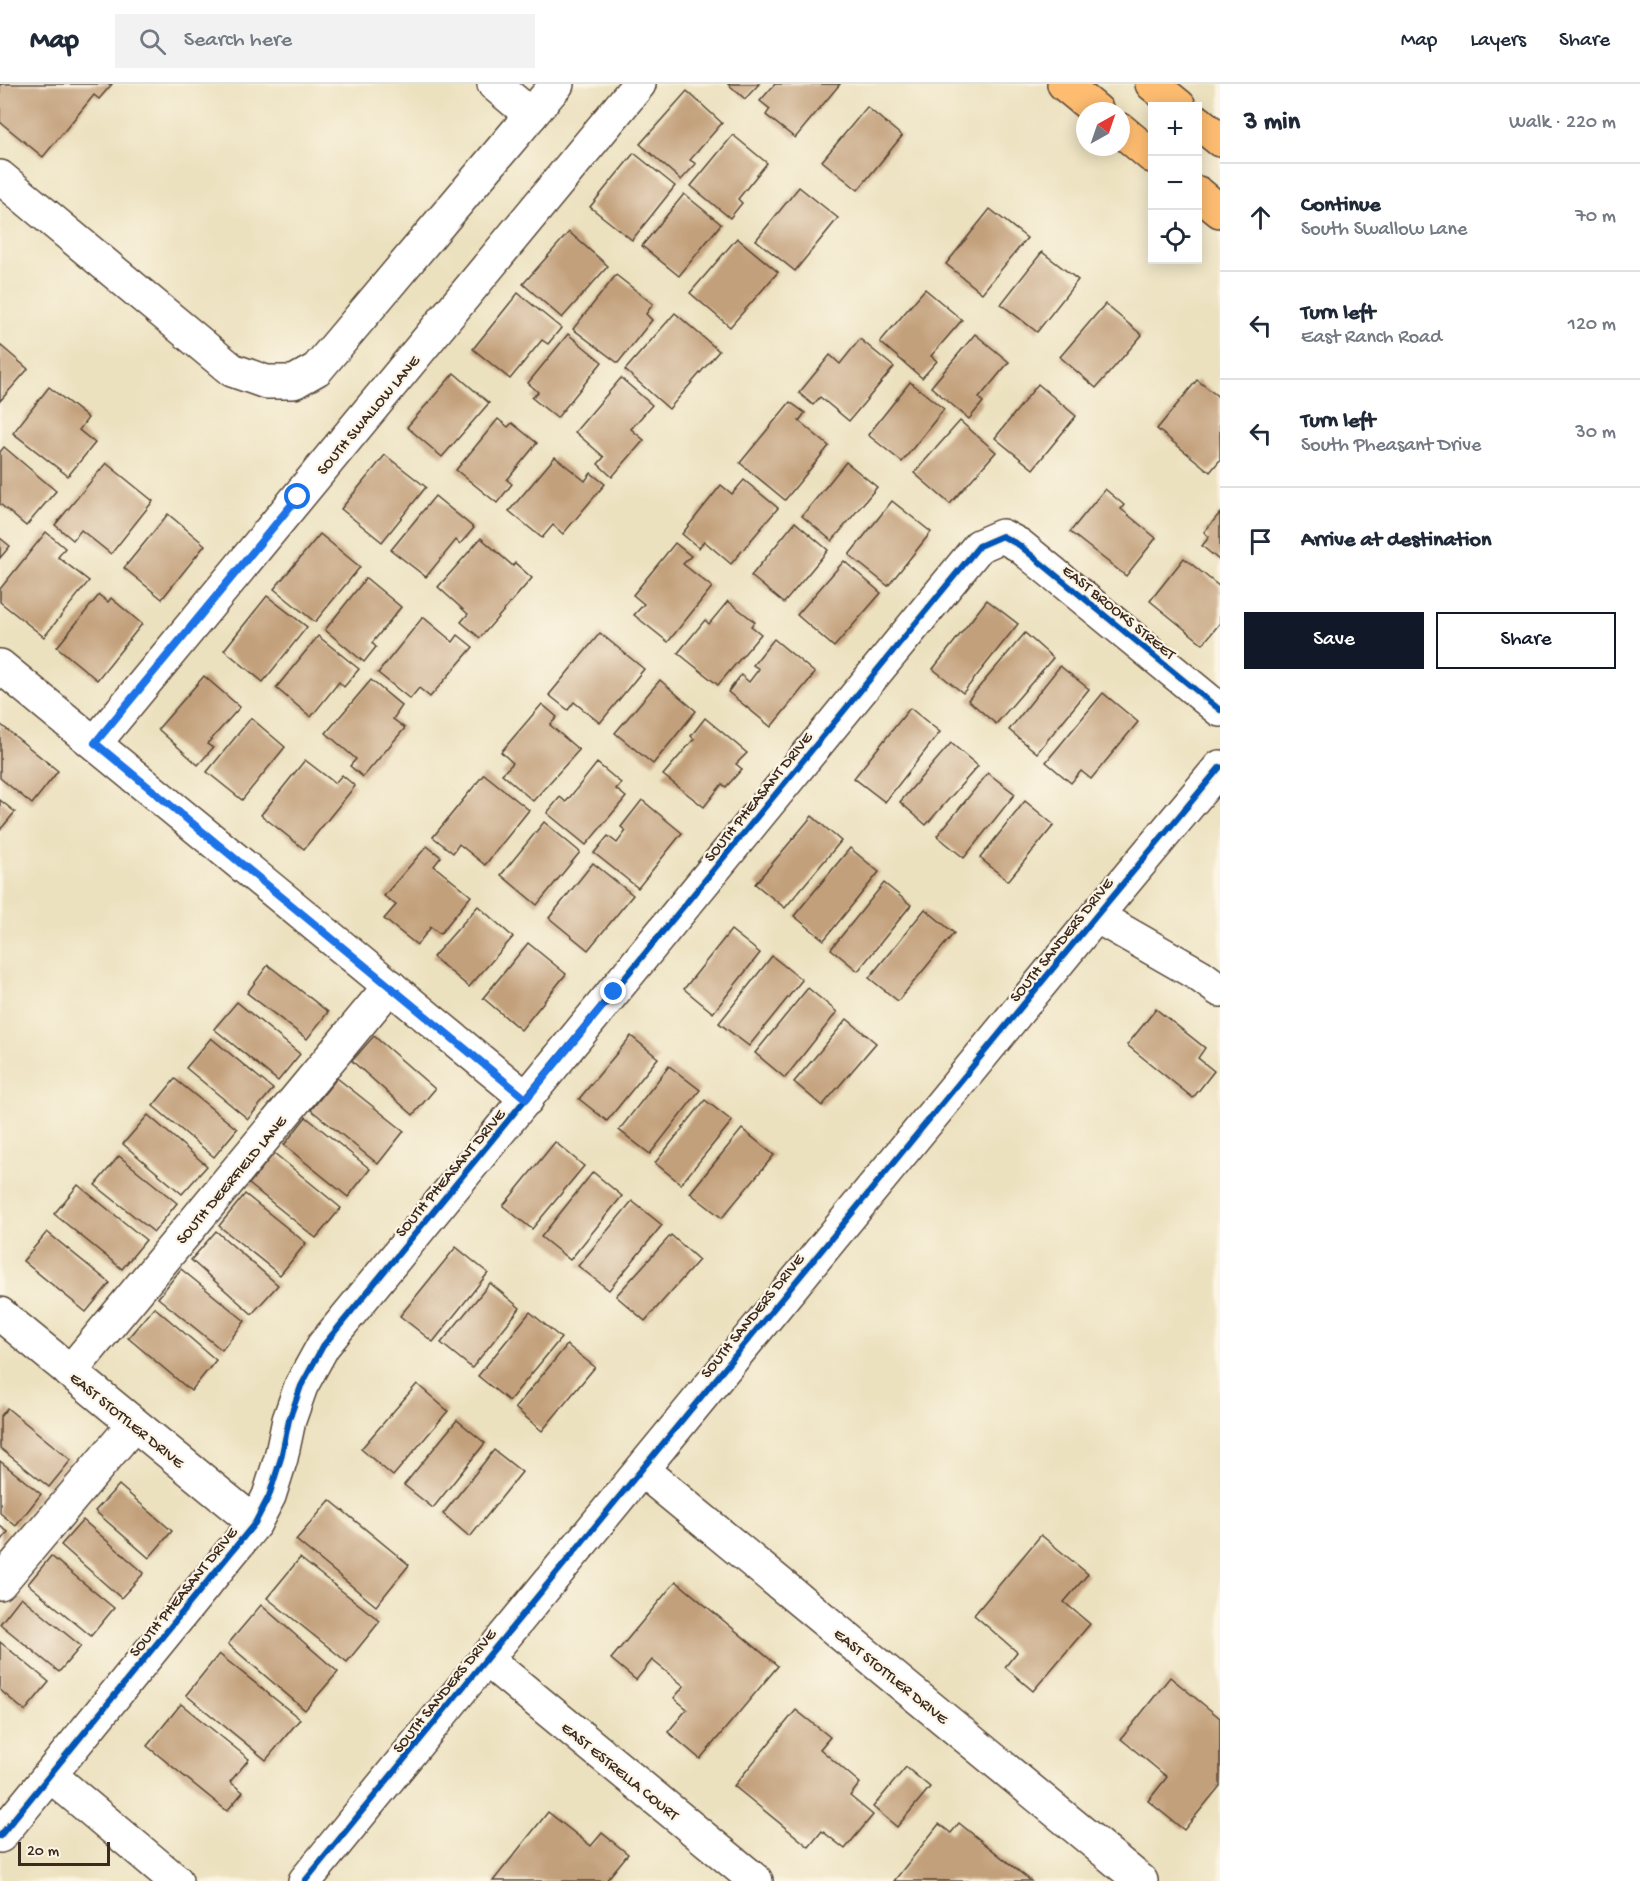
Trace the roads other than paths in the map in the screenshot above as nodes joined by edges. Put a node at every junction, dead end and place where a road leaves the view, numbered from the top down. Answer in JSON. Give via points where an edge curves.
{"nodes":[{"id":1,"x":494,"y":84,"type":"edge"},
{"id":2,"x":557,"y":84,"type":"edge"},
{"id":3,"x":639,"y":84,"type":"edge"},
{"id":4,"x":1064,"y":84,"type":"edge"},
{"id":5,"x":1152,"y":84,"type":"edge"},
{"id":6,"x":1086,"y":102,"type":"edge"},
{"id":7,"x":1174,"y":102,"type":"edge"},
{"id":8,"x":531,"y":115,"type":"junction"},
{"id":9,"x":1202,"y":126,"type":"edge"},
{"id":10,"x":1130,"y":138,"type":"edge"},
{"id":11,"x":1220,"y":140,"type":"edge"},
{"id":12,"x":1148,"y":153,"type":"edge"},
{"id":13,"x":0,"y":177,"type":"edge"},
{"id":14,"x":1202,"y":197,"type":"edge"},
{"id":15,"x":1220,"y":211,"type":"edge"},
{"id":16,"x":1002,"y":536,"type":"joint"},
{"id":17,"x":2,"y":670,"type":"edge"},
{"id":18,"x":1220,"y":710,"type":"edge"},
{"id":19,"x":95,"y":743,"type":"junction"},
{"id":20,"x":1220,"y":767,"type":"edge"},
{"id":21,"x":1096,"y":916,"type":"junction"},
{"id":22,"x":390,"y":986,"type":"junction"},
{"id":23,"x":1220,"y":990,"type":"edge"},
{"id":24,"x":526,"y":1099,"type":"junction"},
{"id":25,"x":0,"y":1314,"type":"edge"},
{"id":26,"x":70,"y":1372,"type":"junction"},
{"id":27,"x":134,"y":1424,"type":"junction"},
{"id":28,"x":642,"y":1470,"type":"junction"},
{"id":29,"x":255,"y":1523,"type":"junction"},
{"id":30,"x":0,"y":1583,"type":"edge"},
{"id":31,"x":486,"y":1659,"type":"junction"},
{"id":32,"x":50,"y":1775,"type":"junction"},
{"id":33,"x":0,"y":1836,"type":"edge"},
{"id":34,"x":176,"y":1881,"type":"edge"},
{"id":35,"x":305,"y":1881,"type":"edge"},
{"id":36,"x":756,"y":1881,"type":"edge"},
{"id":37,"x":1141,"y":1881,"type":"edge"}],
"edges":[{"from":1,"to":8,"type":"street"},
{"from":2,"to":8,"type":"street"},
{"from":3,"to":19,"type":"street","name":"SOUTH SWALLOW LANE"},
{"from":4,"to":6,"type":"main road"},
{"from":5,"to":7,"type":"main road"},
{"from":8,"to":13,"type":"street","via":[[317,369],[294,382],[266,382],[232,370]]},
{"from":9,"to":11,"type":"main road"},
{"from":10,"to":12,"type":"main road"},
{"from":14,"to":15,"type":"main road"},
{"from":16,"to":18,"type":"street","name":"EAST BROOKS STREET","via":[[1019,545]]},
{"from":16,"to":24,"type":"street","name":"SOUTH PHEASANT DRIVE","via":[[979,546]]},
{"from":17,"to":19,"type":"street"},
{"from":19,"to":22,"type":"street"},
{"from":20,"to":21,"type":"street","name":"SOUTH SANDERS DRIVE"},
{"from":21,"to":23,"type":"street"},
{"from":21,"to":28,"type":"street","name":"SOUTH SANDERS DRIVE"},
{"from":22,"to":24,"type":"street"},
{"from":22,"to":26,"type":"street","name":"SOUTH DEERFIELD LANE"},
{"from":24,"to":29,"type":"street","name":"SOUTH PHEASANT DRIVE","via":[[322,1346],[301,1386],[269,1496]]},
{"from":25,"to":26,"type":"street","name":"EAST STOTTLER DRIVE"},
{"from":26,"to":27,"type":"street","name":"EAST STOTTLER DRIVE"},
{"from":27,"to":29,"type":"street","name":"EAST STOTTLER DRIVE"},
{"from":27,"to":30,"type":"street"},
{"from":28,"to":31,"type":"street","name":"SOUTH SANDERS DRIVE"},
{"from":28,"to":37,"type":"street","name":"EAST STOTTLER DRIVE"},
{"from":29,"to":32,"type":"street","name":"SOUTH PHEASANT DRIVE"},
{"from":31,"to":35,"type":"street","name":"SOUTH SANDERS DRIVE"},
{"from":31,"to":36,"type":"street","name":"EAST ESTRELLA COURT"},
{"from":32,"to":33,"type":"street","name":"SOUTH PHEASANT DRIVE"},
{"from":32,"to":34,"type":"street"}]}
